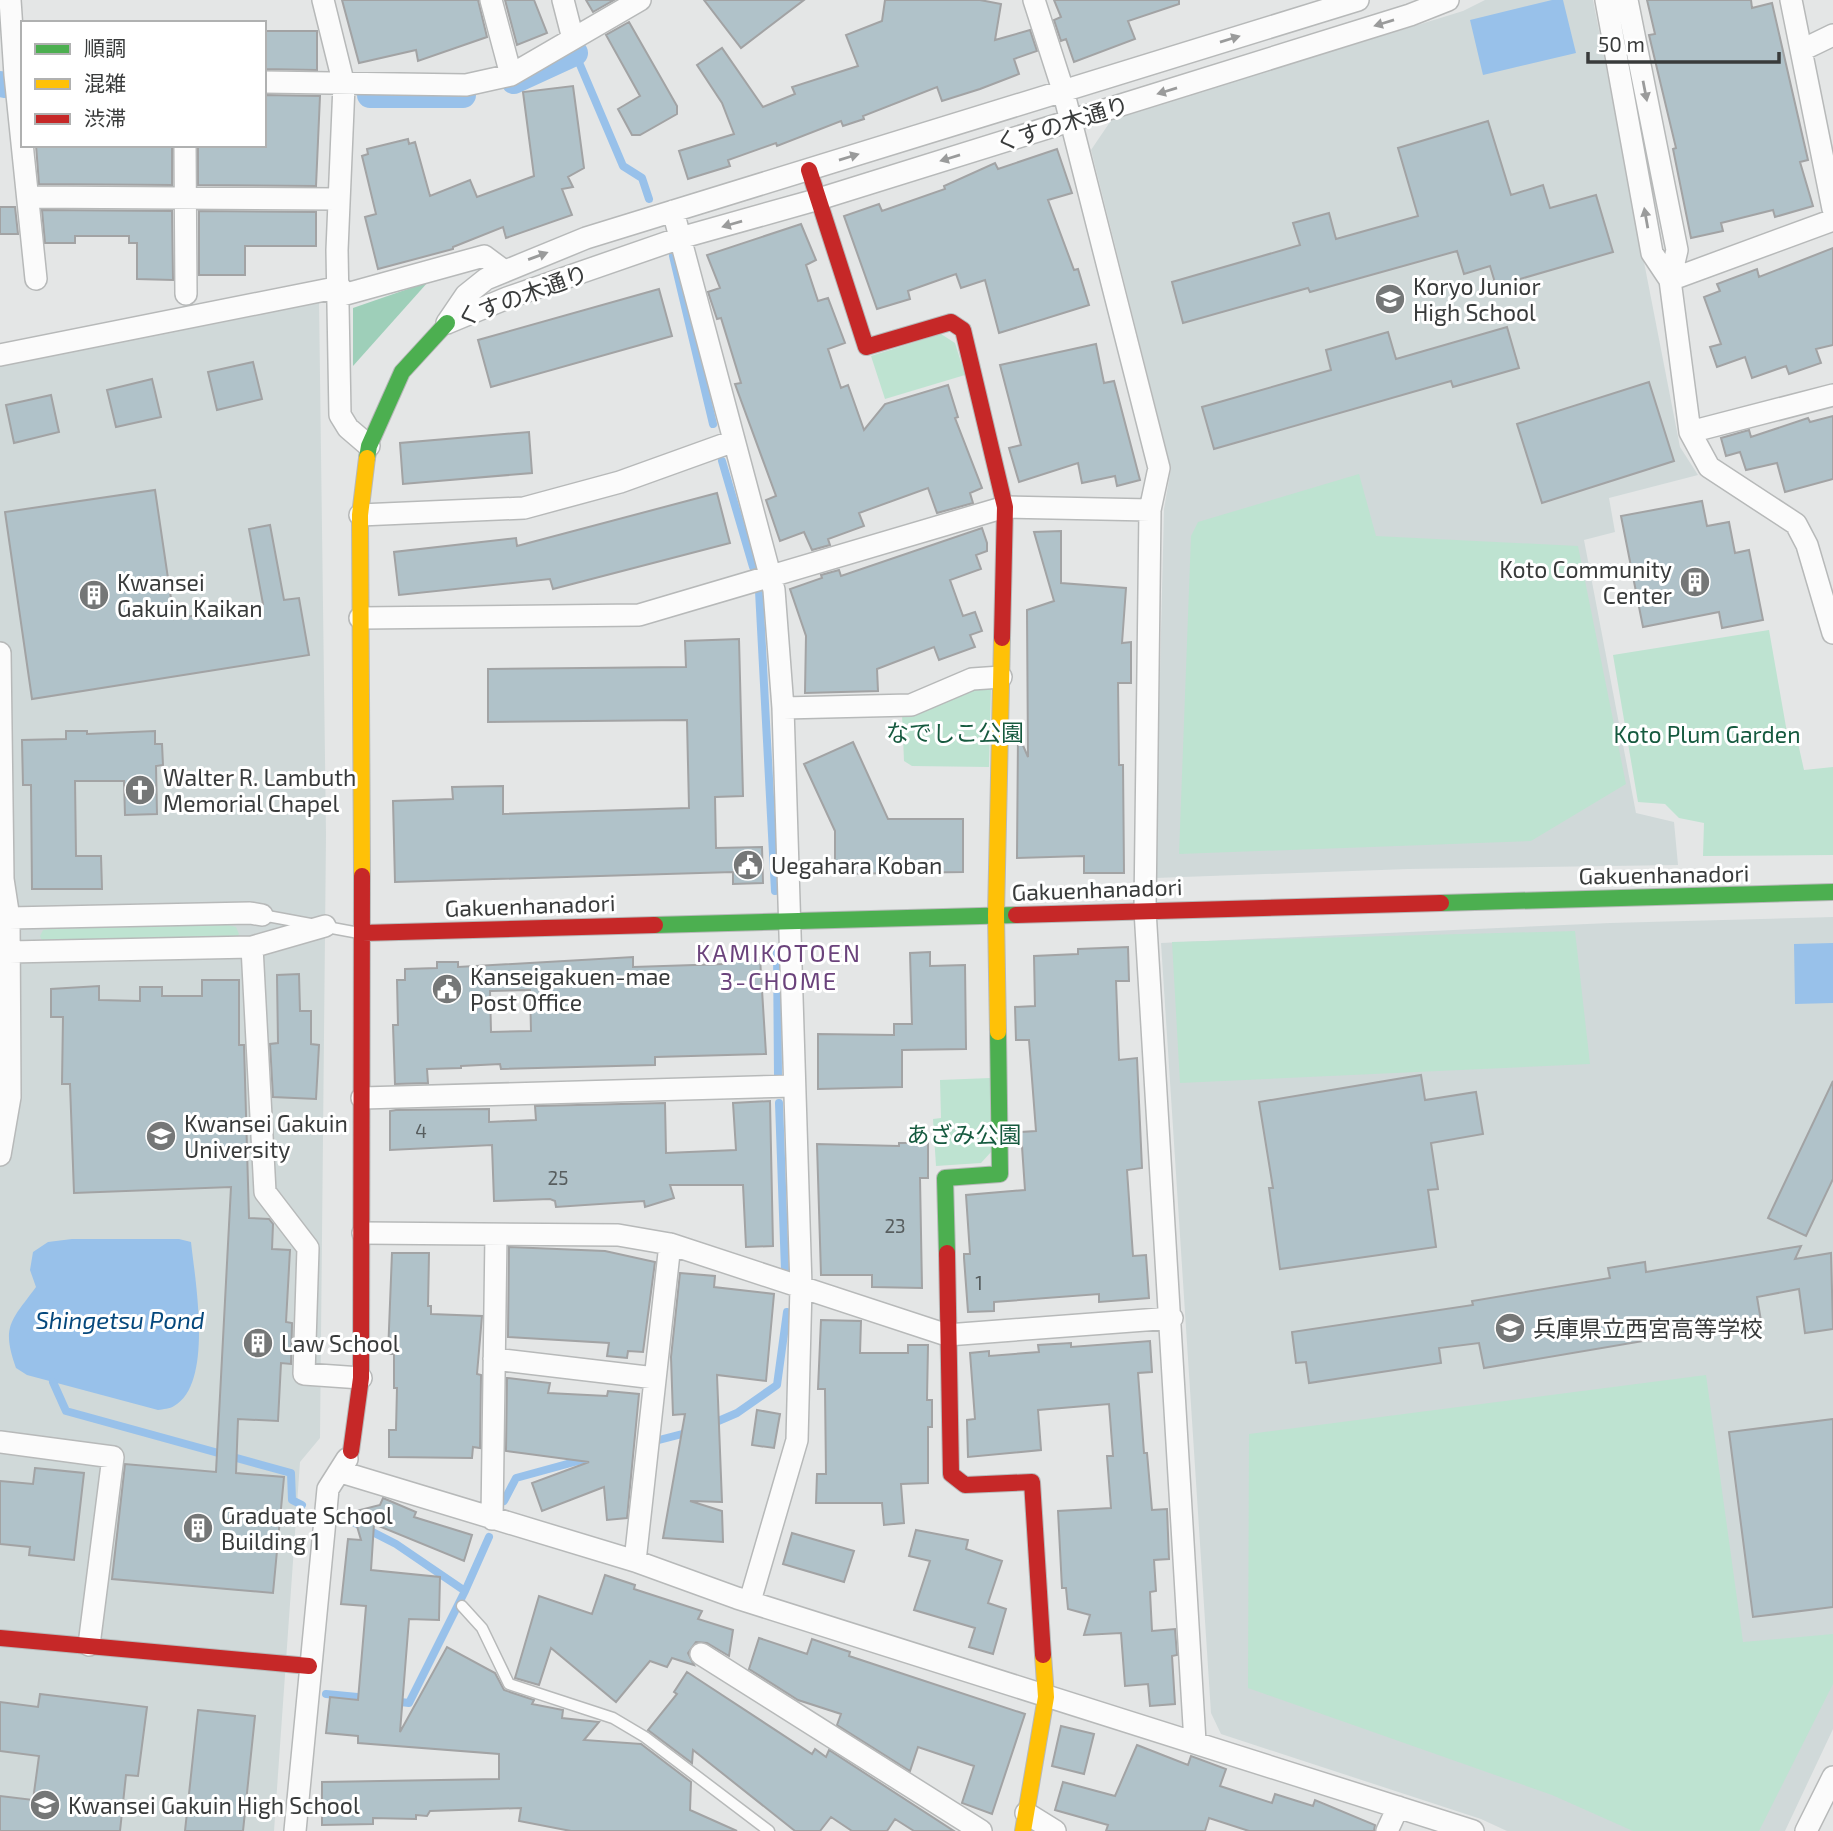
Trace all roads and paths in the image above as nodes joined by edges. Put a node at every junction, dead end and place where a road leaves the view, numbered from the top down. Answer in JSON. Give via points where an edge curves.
{"nodes":[{"id":1,"x":10,"y":0,"type":"edge"},
{"id":2,"x":323,"y":0,"type":"edge"},
{"id":3,"x":491,"y":0,"type":"edge"},
{"id":4,"x":563,"y":0,"type":"edge"},
{"id":5,"x":640,"y":0,"type":"edge"},
{"id":6,"x":1034,"y":0,"type":"edge"},
{"id":7,"x":1358,"y":0,"type":"edge"},
{"id":8,"x":1448,"y":0,"type":"edge"},
{"id":9,"x":1606,"y":0,"type":"edge"},
{"id":10,"x":1627,"y":0,"type":"edge"},
{"id":11,"x":1791,"y":0,"type":"edge"},
{"id":12,"x":1833,"y":34,"type":"edge"},
{"id":13,"x":573,"y":39,"type":"junction"},
{"id":14,"x":1802,"y":50,"type":"junction"},
{"id":15,"x":13,"y":75,"type":"edge"},
{"id":16,"x":511,"y":75,"type":"junction"},
{"id":17,"x":266,"y":82,"type":"edge"},
{"id":18,"x":344,"y":85,"type":"junction"},
{"id":19,"x":1063,"y":90,"type":"junction"},
{"id":20,"x":1071,"y":121,"type":"junction"},
{"id":21,"x":21,"y":140,"type":"edge"},
{"id":22,"x":22,"y":147,"type":"edge"},
{"id":23,"x":185,"y":147,"type":"edge"},
{"id":24,"x":809,"y":170,"type":"junction"},
{"id":25,"x":28,"y":197,"type":"junction"},
{"id":26,"x":338,"y":199,"type":"junction"},
{"id":27,"x":818,"y":199,"type":"junction"},
{"id":28,"x":186,"y":200,"type":"junction"},
{"id":29,"x":1833,"y":209,"type":"edge"},
{"id":30,"x":673,"y":211,"type":"junction"},
{"id":31,"x":1833,"y":220,"type":"edge"},
{"id":32,"x":680,"y":238,"type":"junction"},
{"id":33,"x":503,"y":270,"type":"junction"},
{"id":34,"x":36,"y":279,"type":"dead end"},
{"id":35,"x":1670,"y":280,"type":"junction"},
{"id":36,"x":339,"y":291,"type":"junction"},
{"id":37,"x":186,"y":294,"type":"dead end"},
{"id":38,"x":447,"y":323,"type":"junction"},
{"id":39,"x":0,"y":355,"type":"edge"},
{"id":40,"x":1833,"y":395,"type":"edge"},
{"id":41,"x":1690,"y":432,"type":"junction"},
{"id":42,"x":734,"y":441,"type":"junction"},
{"id":43,"x":369,"y":446,"type":"junction"},
{"id":44,"x":1005,"y":507,"type":"junction"},
{"id":45,"x":1150,"y":510,"type":"junction"},
{"id":46,"x":360,"y":515,"type":"junction"},
{"id":47,"x":769,"y":577,"type":"junction"},
{"id":48,"x":360,"y":618,"type":"junction"},
{"id":49,"x":1833,"y":633,"type":"edge"},
{"id":50,"x":0,"y":653,"type":"edge"},
{"id":51,"x":0,"y":669,"type":"edge"},
{"id":52,"x":1001,"y":677,"type":"junction"},
{"id":53,"x":783,"y":708,"type":"junction"},
{"id":54,"x":1833,"y":892,"type":"edge"},
{"id":55,"x":6,"y":905,"type":"edge"},
{"id":56,"x":1145,"y":909,"type":"junction"},
{"id":57,"x":262,"y":915,"type":"joint"},
{"id":58,"x":996,"y":915,"type":"junction"},
{"id":59,"x":789,"y":919,"type":"junction"},
{"id":60,"x":325,"y":926,"type":"junction"},
{"id":61,"x":362,"y":933,"type":"junction"},
{"id":62,"x":252,"y":947,"type":"junction"},
{"id":63,"x":6,"y":969,"type":"edge"},
{"id":64,"x":793,"y":1086,"type":"junction"},
{"id":65,"x":362,"y":1098,"type":"junction"},
{"id":66,"x":0,"y":1155,"type":"edge"},
{"id":67,"x":363,"y":1233,"type":"junction"},
{"id":68,"x":496,"y":1235,"type":"junction"},
{"id":69,"x":670,"y":1244,"type":"junction"},
{"id":70,"x":801,"y":1287,"type":"junction"},
{"id":71,"x":1172,"y":1318,"type":"junction"},
{"id":72,"x":947,"y":1335,"type":"junction"},
{"id":73,"x":494,"y":1359,"type":"junction"},
{"id":74,"x":361,"y":1378,"type":"junction"},
{"id":75,"x":655,"y":1378,"type":"junction"},
{"id":76,"x":0,"y":1442,"type":"edge"},
{"id":77,"x":351,"y":1451,"type":"joint"},
{"id":78,"x":341,"y":1472,"type":"junction"},
{"id":79,"x":492,"y":1519,"type":"junction"},
{"id":80,"x":635,"y":1561,"type":"junction"},
{"id":81,"x":750,"y":1601,"type":"junction"},
{"id":82,"x":462,"y":1606,"type":"dead end"},
{"id":83,"x":0,"y":1638,"type":"edge"},
{"id":84,"x":89,"y":1645,"type":"junction"},
{"id":85,"x":701,"y":1654,"type":"dead end"},
{"id":86,"x":309,"y":1666,"type":"junction"},
{"id":87,"x":1046,"y":1697,"type":"junction"},
{"id":88,"x":1195,"y":1742,"type":"junction"},
{"id":89,"x":1833,"y":1777,"type":"edge"},
{"id":90,"x":1398,"y":1807,"type":"junction"},
{"id":91,"x":1025,"y":1822,"type":"edge"},
{"id":92,"x":1811,"y":1830,"type":"edge"},
{"id":93,"x":295,"y":1831,"type":"edge"},
{"id":94,"x":769,"y":1831,"type":"edge"},
{"id":95,"x":981,"y":1831,"type":"edge"},
{"id":96,"x":1055,"y":1831,"type":"edge"},
{"id":97,"x":1387,"y":1831,"type":"edge"},
{"id":98,"x":1473,"y":1831,"type":"edge"}],
"edges":[{"from":1,"to":15,"type":"street"},
{"from":2,"to":18,"type":"street"},
{"from":3,"to":16,"type":"street"},
{"from":4,"to":13,"type":"street"},
{"from":5,"to":13,"type":"street"},
{"from":6,"to":19,"type":"street"},
{"from":19,"to":7,"type":"street","name":"くすの木通り","one_way":true},
{"from":8,"to":20,"type":"street","name":"くすの木通り","one_way":true},
{"from":35,"to":9,"type":"street","one_way":true,"via":[[1652,253]]},
{"from":10,"to":35,"type":"street","one_way":true,"via":[[1677,250]]},
{"from":11,"to":14,"type":"street"},
{"from":12,"to":14,"type":"street"},
{"from":13,"to":16,"type":"street"},
{"from":14,"to":29,"type":"street"},
{"from":15,"to":21,"type":"street"},
{"from":16,"to":18,"type":"street","via":[[466,85]]},
{"from":17,"to":18,"type":"street"},
{"from":18,"to":26,"type":"street"},
{"from":19,"to":20,"type":"street"},
{"from":24,"to":19,"type":"street","name":"くすの木通り","one_way":true},
{"from":20,"to":27,"type":"street","name":"くすの木通り","one_way":true},
{"from":20,"to":45,"type":"street","via":[[1159,468]]},
{"from":22,"to":25,"type":"street"},
{"from":23,"to":28,"type":"street"},
{"from":24,"to":27,"type":"street"},
{"from":24,"to":30,"type":"street","name":"くすの木通り"},
{"from":25,"to":28,"type":"street"},
{"from":25,"to":34,"type":"street"},
{"from":26,"to":28,"type":"street"},
{"from":26,"to":36,"type":"street"},
{"from":27,"to":32,"type":"street","name":"くすの木通り","one_way":true},
{"from":27,"to":44,"type":"street","via":[[866,346],[951,322],[963,330]]},
{"from":28,"to":37,"type":"street"},
{"from":30,"to":32,"type":"street"},
{"from":33,"to":30,"type":"street","name":"くすの木通り","one_way":true},
{"from":31,"to":35,"type":"street"},
{"from":32,"to":38,"type":"street","name":"くすの木通り"},
{"from":32,"to":42,"type":"street"},
{"from":33,"to":36,"type":"street","via":[[484,256]]},
{"from":33,"to":38,"type":"street","name":"くすの木通り","via":[[466,295]]},
{"from":35,"to":41,"type":"street"},
{"from":36,"to":39,"type":"street"},
{"from":36,"to":43,"type":"street","via":[[340,415]]},
{"from":38,"to":43,"type":"street","via":[[402,372]]},
{"from":40,"to":41,"type":"street"},
{"from":41,"to":49,"type":"street","via":[[1709,467],[1796,524],[1807,545]]},
{"from":42,"to":46,"type":"street","via":[[620,482],[524,508]]},
{"from":42,"to":47,"type":"street"},
{"from":43,"to":46,"type":"street"},
{"from":44,"to":45,"type":"street"},
{"from":44,"to":47,"type":"street"},
{"from":44,"to":52,"type":"street"},
{"from":45,"to":56,"type":"street"},
{"from":46,"to":48,"type":"street"},
{"from":47,"to":48,"type":"street","via":[[639,615]]},
{"from":47,"to":53,"type":"street","via":[[774,590]]},
{"from":48,"to":61,"type":"street"},
{"from":50,"to":51,"type":"street"},
{"from":51,"to":55,"type":"street"},
{"from":52,"to":53,"type":"street","via":[[972,679],[911,705]]},
{"from":52,"to":58,"type":"street"},
{"from":53,"to":59,"type":"street"},
{"from":54,"to":56,"type":"street","name":"Gakuenhanadori"},
{"from":55,"to":57,"type":"street"},
{"from":55,"to":63,"type":"street"},
{"from":56,"to":58,"type":"street","name":"Gakuenhanadori"},
{"from":56,"to":71,"type":"street"},
{"from":57,"to":60,"type":"lane"},
{"from":58,"to":59,"type":"street","name":"Gakuenhanadori"},
{"from":58,"to":72,"type":"street","via":[[1000,1174],[945,1178]]},
{"from":59,"to":61,"type":"street","name":"Gakuenhanadori"},
{"from":59,"to":64,"type":"street"},
{"from":60,"to":61,"type":"lane"},
{"from":60,"to":62,"type":"street"},
{"from":61,"to":65,"type":"street"},
{"from":62,"to":63,"type":"street"},
{"from":62,"to":74,"type":"street","via":[[265,1192],[308,1248],[304,1374]]},
{"from":63,"to":66,"type":"street","via":[[10,1097]]},
{"from":64,"to":65,"type":"street"},
{"from":64,"to":70,"type":"street"},
{"from":65,"to":67,"type":"street"},
{"from":67,"to":68,"type":"street"},
{"from":67,"to":74,"type":"street"},
{"from":68,"to":69,"type":"street","via":[[618,1235]]},
{"from":68,"to":73,"type":"street"},
{"from":69,"to":70,"type":"street"},
{"from":69,"to":75,"type":"street"},
{"from":70,"to":72,"type":"street"},
{"from":70,"to":81,"type":"street","via":[[797,1440]]},
{"from":71,"to":72,"type":"street"},
{"from":71,"to":88,"type":"street"},
{"from":72,"to":87,"type":"street","via":[[951,1474],[965,1485],[1031,1482]]},
{"from":73,"to":75,"type":"street"},
{"from":73,"to":79,"type":"street"},
{"from":74,"to":77,"type":"street"},
{"from":75,"to":80,"type":"street"},
{"from":76,"to":84,"type":"street","via":[[113,1457]]},
{"from":77,"to":78,"type":"street"},
{"from":78,"to":79,"type":"street"},
{"from":78,"to":86,"type":"street","via":[[328,1489]]},
{"from":79,"to":80,"type":"street"},
{"from":80,"to":81,"type":"street"},
{"from":81,"to":87,"type":"street"},
{"from":82,"to":94,"type":"lane","via":[[482,1628],[509,1684],[613,1718]]},
{"from":83,"to":84,"type":"street"},
{"from":84,"to":86,"type":"street"},
{"from":85,"to":95,"type":"street"},
{"from":86,"to":93,"type":"street"},
{"from":87,"to":88,"type":"street"},
{"from":87,"to":91,"type":"street"},
{"from":88,"to":90,"type":"street"},
{"from":89,"to":92,"type":"street"},
{"from":90,"to":97,"type":"street"},
{"from":90,"to":98,"type":"street"},
{"from":91,"to":96,"type":"street"}]}
